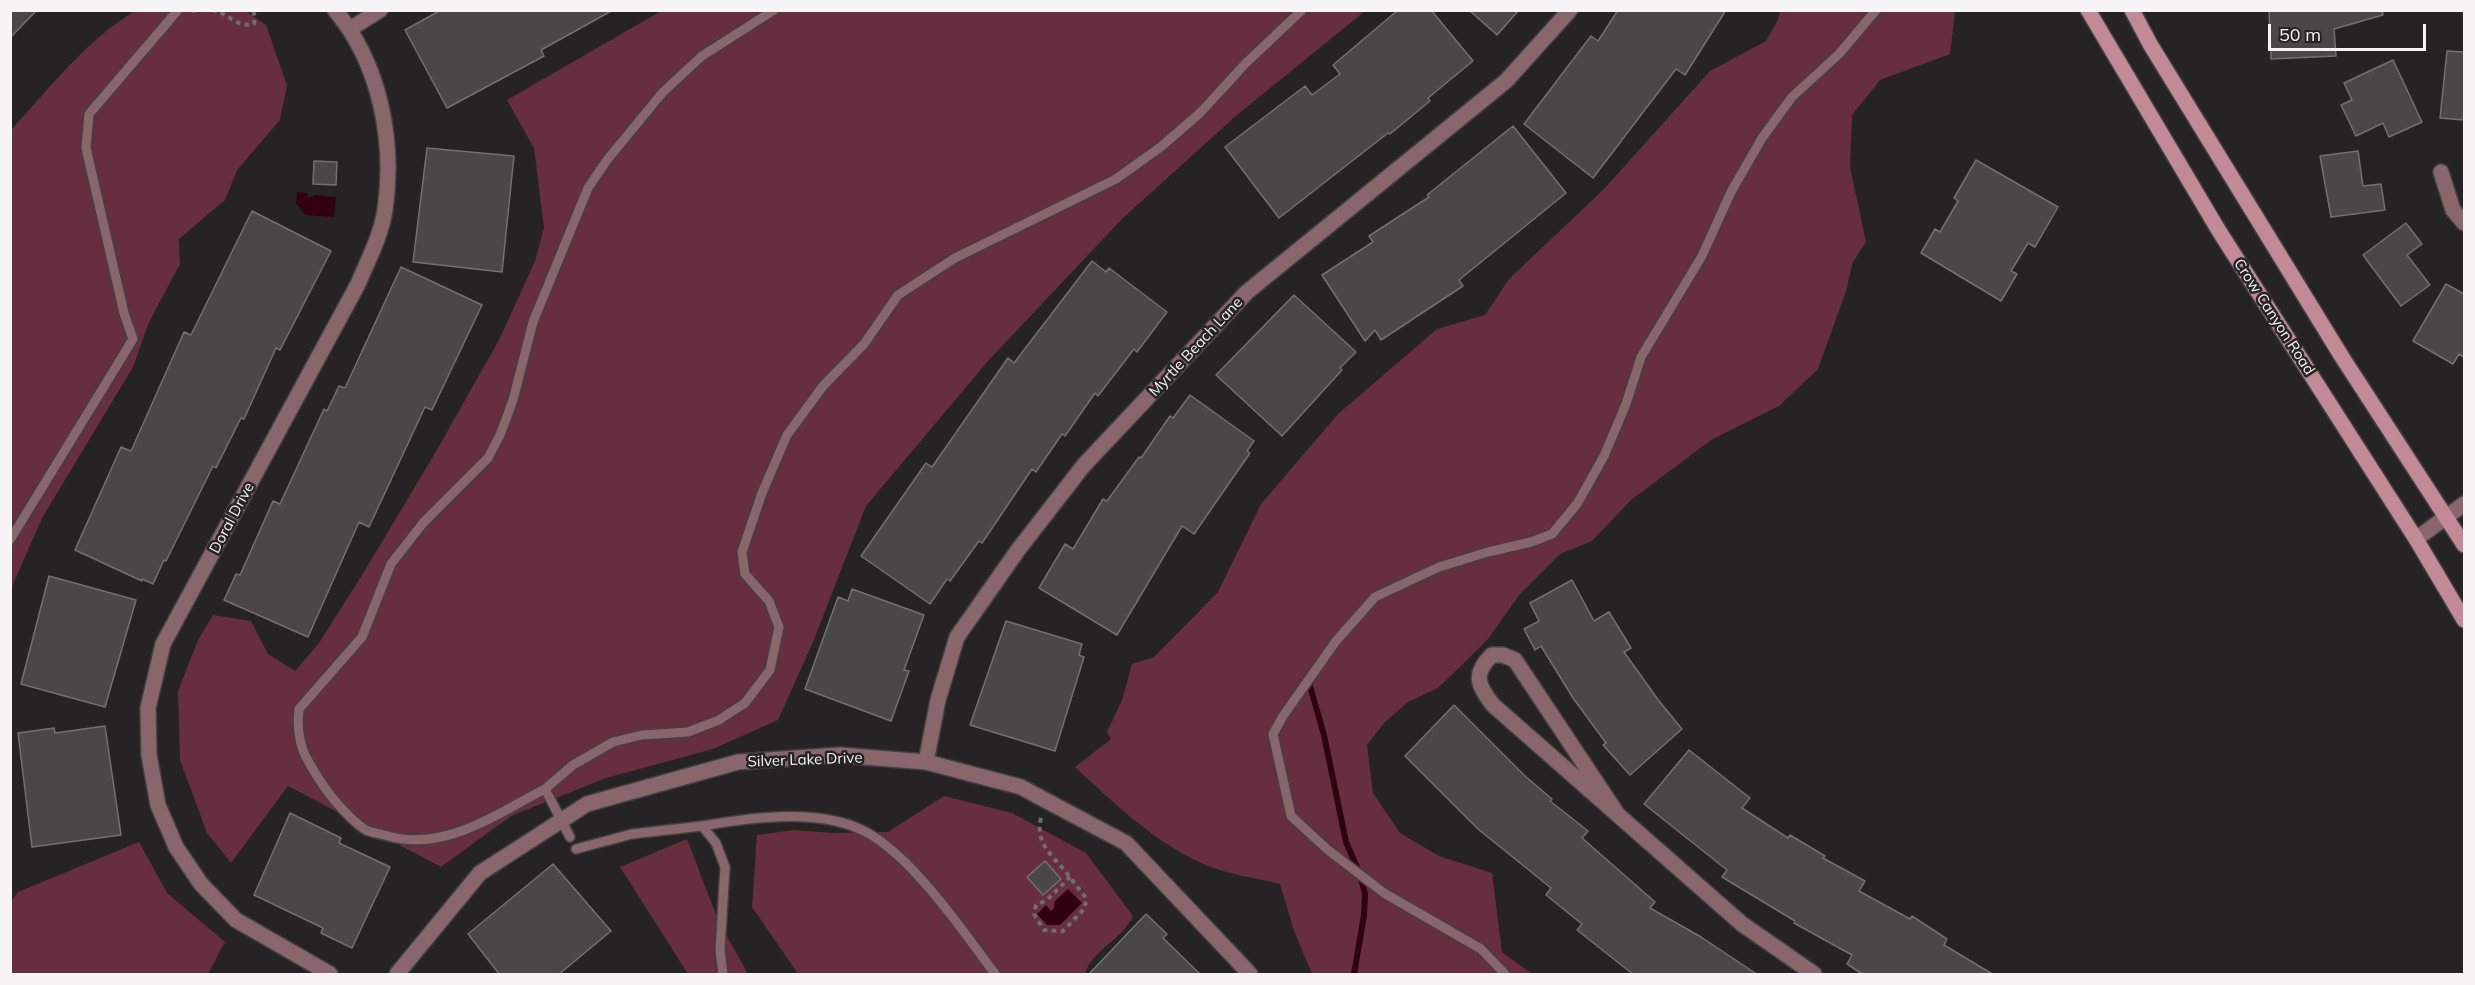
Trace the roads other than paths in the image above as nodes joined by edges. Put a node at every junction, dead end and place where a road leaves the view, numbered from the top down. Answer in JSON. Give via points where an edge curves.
{"nodes":[{"id":1,"x":178,"y":10,"type":"edge"},
{"id":2,"x":334,"y":10,"type":"edge"},
{"id":3,"x":380,"y":10,"type":"edge"},
{"id":4,"x":774,"y":10,"type":"edge"},
{"id":5,"x":1302,"y":10,"type":"edge"},
{"id":6,"x":1570,"y":10,"type":"edge"},
{"id":7,"x":1876,"y":10,"type":"edge"},
{"id":8,"x":2088,"y":10,"type":"edge"},
{"id":9,"x":2132,"y":10,"type":"edge"},
{"id":10,"x":350,"y":28,"type":"junction"},
{"id":11,"x":2441,"y":172,"type":"dead end"},
{"id":12,"x":2464,"y":223,"type":"edge"},
{"id":13,"x":2464,"y":504,"type":"edge"},
{"id":14,"x":2447,"y":517,"type":"junction"},
{"id":15,"x":2416,"y":538,"type":"junction"},
{"id":16,"x":10,"y":540,"type":"edge"},
{"id":17,"x":2464,"y":545,"type":"edge"},
{"id":18,"x":2464,"y":620,"type":"edge"},
{"id":19,"x":926,"y":762,"type":"junction"},
{"id":20,"x":544,"y":789,"type":"junction"},
{"id":21,"x":1616,"y":812,"type":"junction"},
{"id":22,"x":560,"y":821,"type":"junction"},
{"id":23,"x":702,"y":826,"type":"junction"},
{"id":24,"x":570,"y":837,"type":"dead end"},
{"id":25,"x":576,"y":849,"type":"dead end"},
{"id":26,"x":330,"y":975,"type":"edge"},
{"id":27,"x":397,"y":975,"type":"edge"},
{"id":28,"x":723,"y":975,"type":"edge"},
{"id":29,"x":995,"y":975,"type":"edge"},
{"id":30,"x":1250,"y":975,"type":"edge"},
{"id":31,"x":1505,"y":975,"type":"edge"},
{"id":32,"x":1814,"y":975,"type":"edge"}],
"edges":[{"from":1,"to":16,"type":"lane","via":[[88,114],[86,148],[133,339]]},
{"from":2,"to":10,"type":"street","name":"Doral Drive"},
{"from":3,"to":10,"type":"street"},
{"from":4,"to":20,"type":"lane","via":[[702,56],[663,92],[607,160],[588,188],[533,322],[513,400],[488,458],[423,523],[391,564],[362,637],[299,709],[299,744],[308,763],[334,801],[366,830],[406,841],[431,841],[465,830]]},
{"from":5,"to":20,"type":"lane","via":[[1201,112],[1116,179],[955,258],[898,296],[864,344],[822,386],[787,435],[762,493],[742,552],[745,574],[768,601],[779,627],[770,670],[745,703],[719,720],[688,732],[642,735],[613,742],[573,765]]},
{"from":6,"to":19,"type":"street","name":"Myrtle Beach Lane","via":[[1506,81],[1247,292],[1084,465],[957,637],[938,700]]},
{"from":7,"to":31,"type":"lane","via":[[1839,54],[1792,97],[1762,138],[1731,192],[1702,256],[1641,357],[1604,456],[1577,504],[1552,534],[1439,567],[1375,597],[1336,641],[1273,734],[1292,816],[1384,893],[1481,949]]},
{"from":8,"to":15,"type":"main road","name":"Crow Canyon Road","via":[[2219,231]]},
{"from":9,"to":14,"type":"main road","via":[[2342,357]]},
{"from":10,"to":26,"type":"street","name":"Doral Drive","via":[[376,89],[388,134],[384,210],[374,248],[163,644],[148,708],[149,755],[158,805],[176,848],[201,884],[236,920]]},
{"from":11,"to":12,"type":"street","via":[[2453,210]]},
{"from":13,"to":14,"type":"street"},
{"from":14,"to":15,"type":"street"},
{"from":14,"to":17,"type":"main road"},
{"from":15,"to":18,"type":"main road","name":"Crow Canyon Road"},
{"from":19,"to":22,"type":"street","name":"Silver Lake Drive","via":[[840,755],[738,762],[587,804]]},
{"from":19,"to":30,"type":"street","name":"Silver Lake Drive","via":[[1020,787],[1126,843]]},
{"from":20,"to":22,"type":"lane"},
{"from":21,"to":21,"type":"street","via":[[1515,660],[1492,655],[1482,664],[1478,676],[1481,690],[1493,705]]},
{"from":21,"to":32,"type":"street","via":[[1742,924]]},
{"from":22,"to":24,"type":"lane"},
{"from":22,"to":27,"type":"street","name":"Silver Lake Drive","via":[[480,873]]},
{"from":23,"to":25,"type":"lane","via":[[632,834]]},
{"from":23,"to":28,"type":"lane","via":[[716,843],[724,867],[720,950]]},
{"from":23,"to":29,"type":"lane","via":[[739,820],[801,818],[857,828],[896,854],[950,913]]}]}
